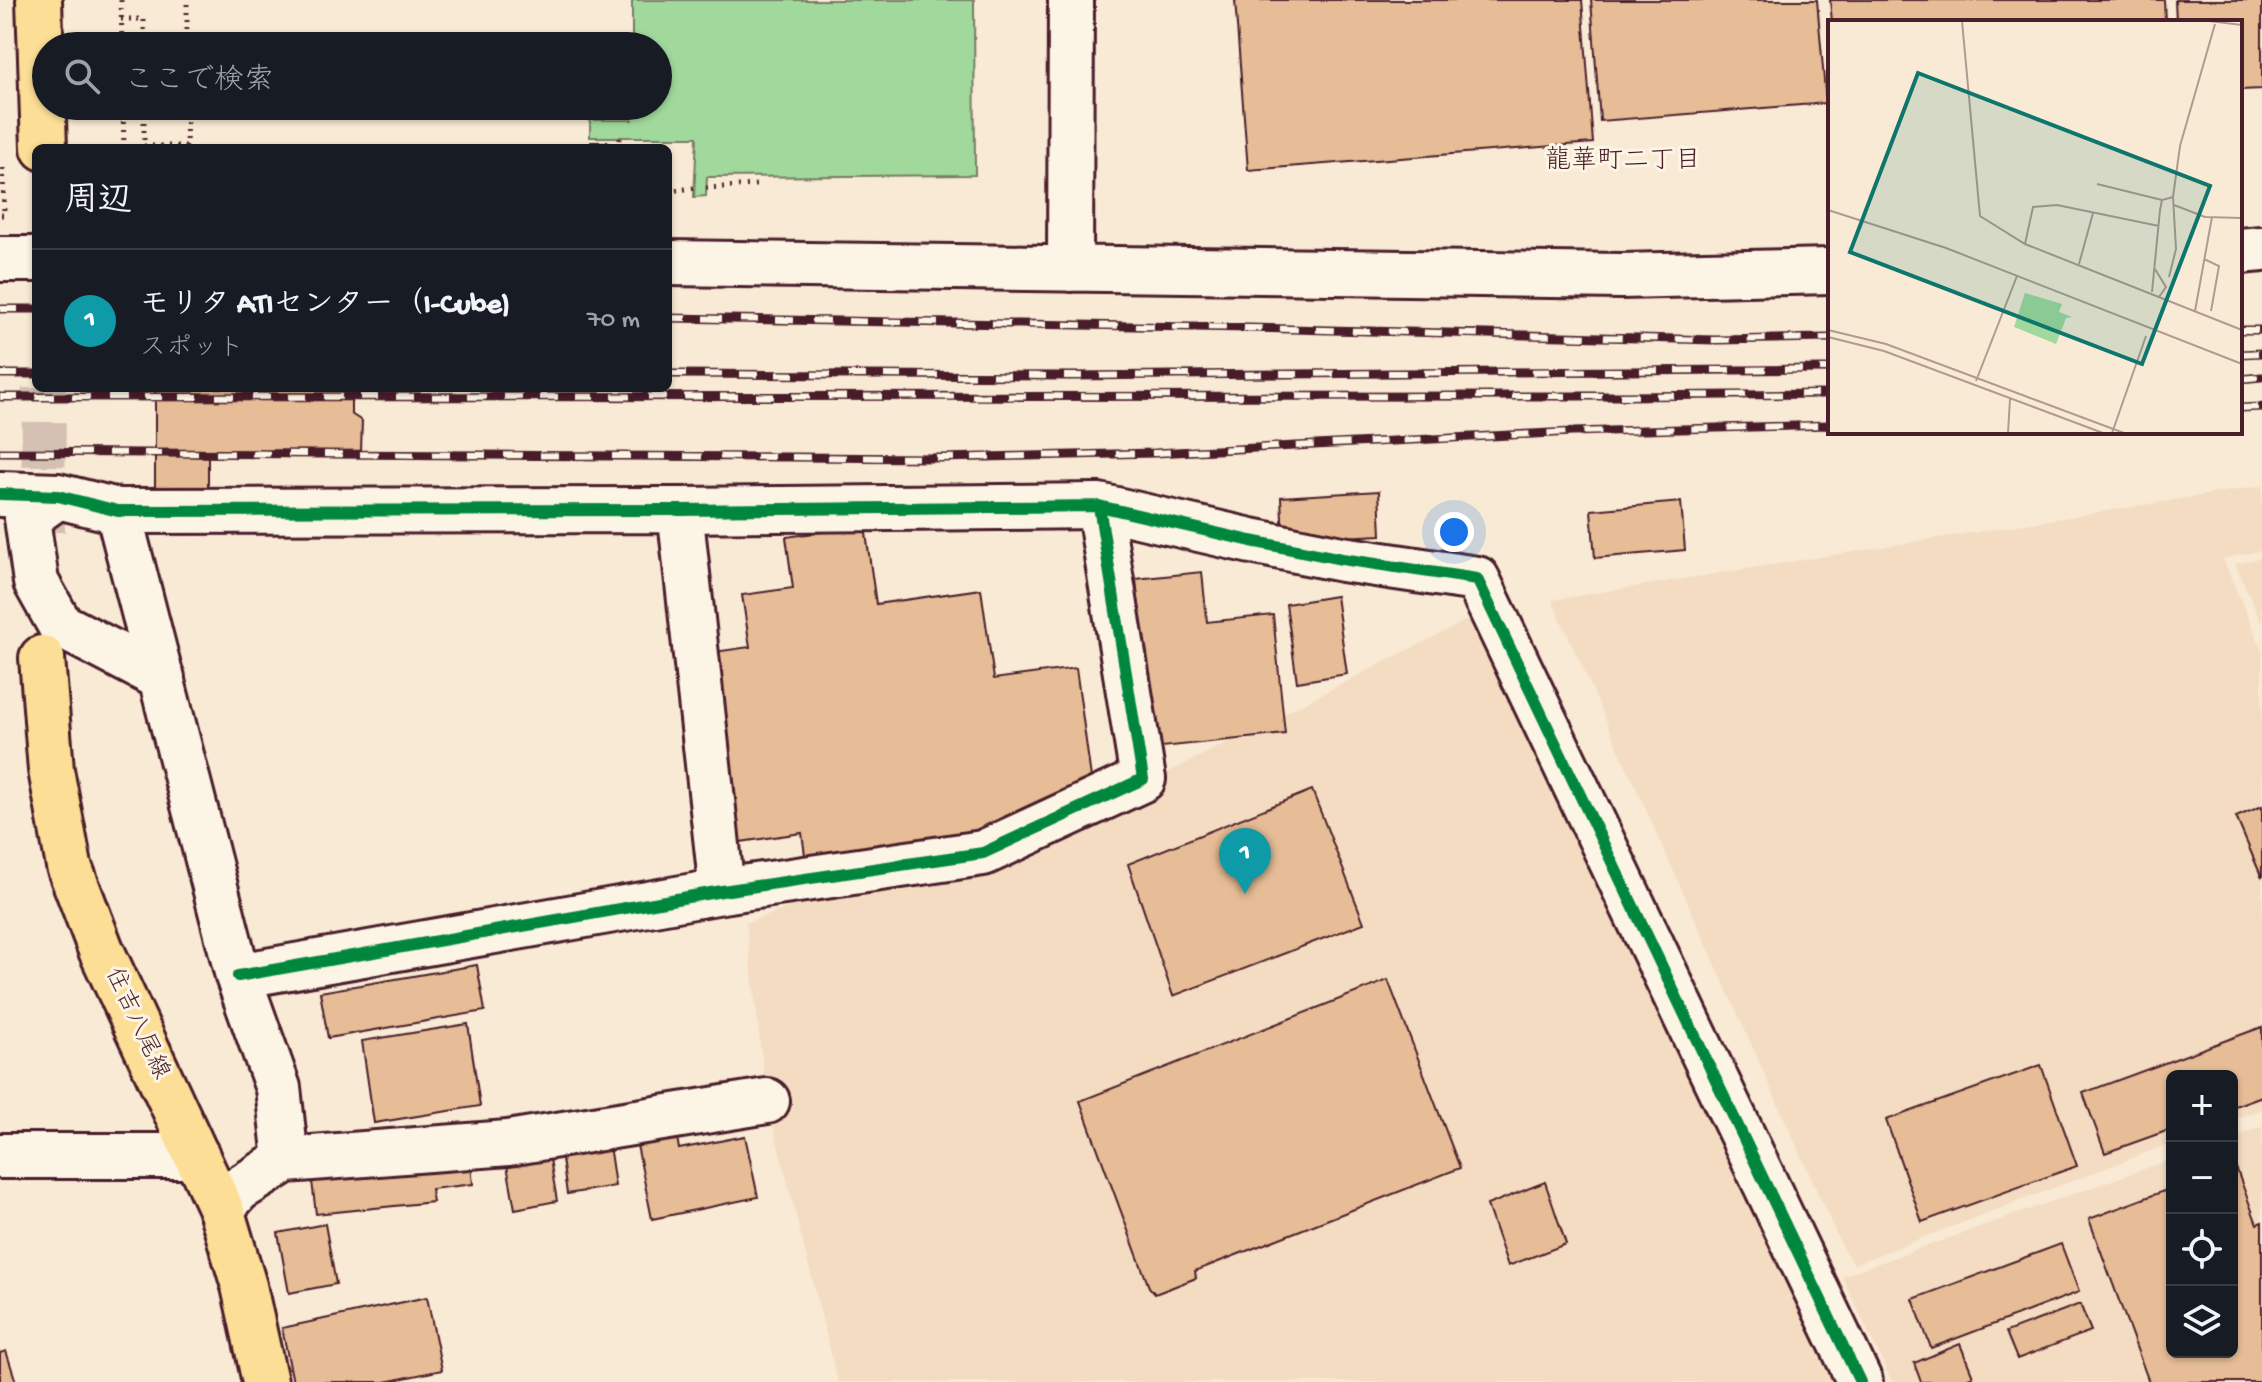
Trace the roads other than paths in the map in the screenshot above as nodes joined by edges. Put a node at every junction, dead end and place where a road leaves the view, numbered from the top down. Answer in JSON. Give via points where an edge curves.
{"nodes":[{"id":1,"x":39,"y":0,"type":"edge"},
{"id":2,"x":1071,"y":0,"type":"edge"},
{"id":3,"x":40,"y":32,"type":"edge"},
{"id":4,"x":43,"y":120,"type":"edge"},
{"id":5,"x":44,"y":144,"type":"edge"},
{"id":6,"x":2262,"y":249,"type":"edge"},
{"id":7,"x":2242,"y":251,"type":"edge"},
{"id":8,"x":0,"y":259,"type":"edge"},
{"id":9,"x":32,"y":259,"type":"edge"},
{"id":10,"x":672,"y":263,"type":"edge"},
{"id":11,"x":1070,"y":269,"type":"junction"},
{"id":12,"x":1828,"y":271,"type":"edge"},
{"id":13,"x":0,"y":494,"type":"edge"},
{"id":14,"x":58,"y":496,"type":"junction"},
{"id":15,"x":1099,"y":506,"type":"junction"},
{"id":16,"x":680,"y":510,"type":"junction"},
{"id":17,"x":118,"y":511,"type":"junction"},
{"id":18,"x":42,"y":658,"type":"dead end"},
{"id":19,"x":162,"y":678,"type":"junction"},
{"id":20,"x":722,"y":891,"type":"junction"},
{"id":21,"x":238,"y":976,"type":"junction"},
{"id":22,"x":767,"y":1101,"type":"dead end"},
{"id":23,"x":0,"y":1156,"type":"edge"},
{"id":24,"x":197,"y":1156,"type":"junction"},
{"id":25,"x":286,"y":1160,"type":"junction"},
{"id":26,"x":221,"y":1209,"type":"junction"},
{"id":27,"x":265,"y":1382,"type":"edge"},
{"id":28,"x":1860,"y":1382,"type":"edge"}],
"edges":[{"from":1,"to":3,"type":"main road"},
{"from":2,"to":11,"type":"street"},
{"from":4,"to":5,"type":"main road"},
{"from":6,"to":7,"type":"street"},
{"from":8,"to":9,"type":"street"},
{"from":10,"to":11,"type":"street"},
{"from":11,"to":12,"type":"street","via":[[1621,276]]},
{"from":13,"to":14,"type":"street"},
{"from":14,"to":17,"type":"street"},
{"from":14,"to":19,"type":"street","via":[[27,518],[36,582],[60,625]]},
{"from":15,"to":16,"type":"street"},
{"from":15,"to":20,"type":"street","via":[[1143,779],[983,853]]},
{"from":15,"to":28,"type":"street","via":[[1311,553],[1477,579]]},
{"from":16,"to":17,"type":"street"},
{"from":16,"to":20,"type":"street"},
{"from":17,"to":19,"type":"street"},
{"from":18,"to":24,"type":"main road","name":"住吉八尾線","via":[[51,770],[69,866],[101,950]]},
{"from":19,"to":21,"type":"street"},
{"from":20,"to":21,"type":"street"},
{"from":21,"to":25,"type":"street","via":[[278,1088]]},
{"from":22,"to":25,"type":"street","via":[[508,1143]]},
{"from":23,"to":24,"type":"street"},
{"from":24,"to":26,"type":"main road","name":"住吉八尾線"},
{"from":25,"to":26,"type":"street","via":[[239,1189]]},
{"from":26,"to":27,"type":"main road","name":"住吉八尾線"}]}
